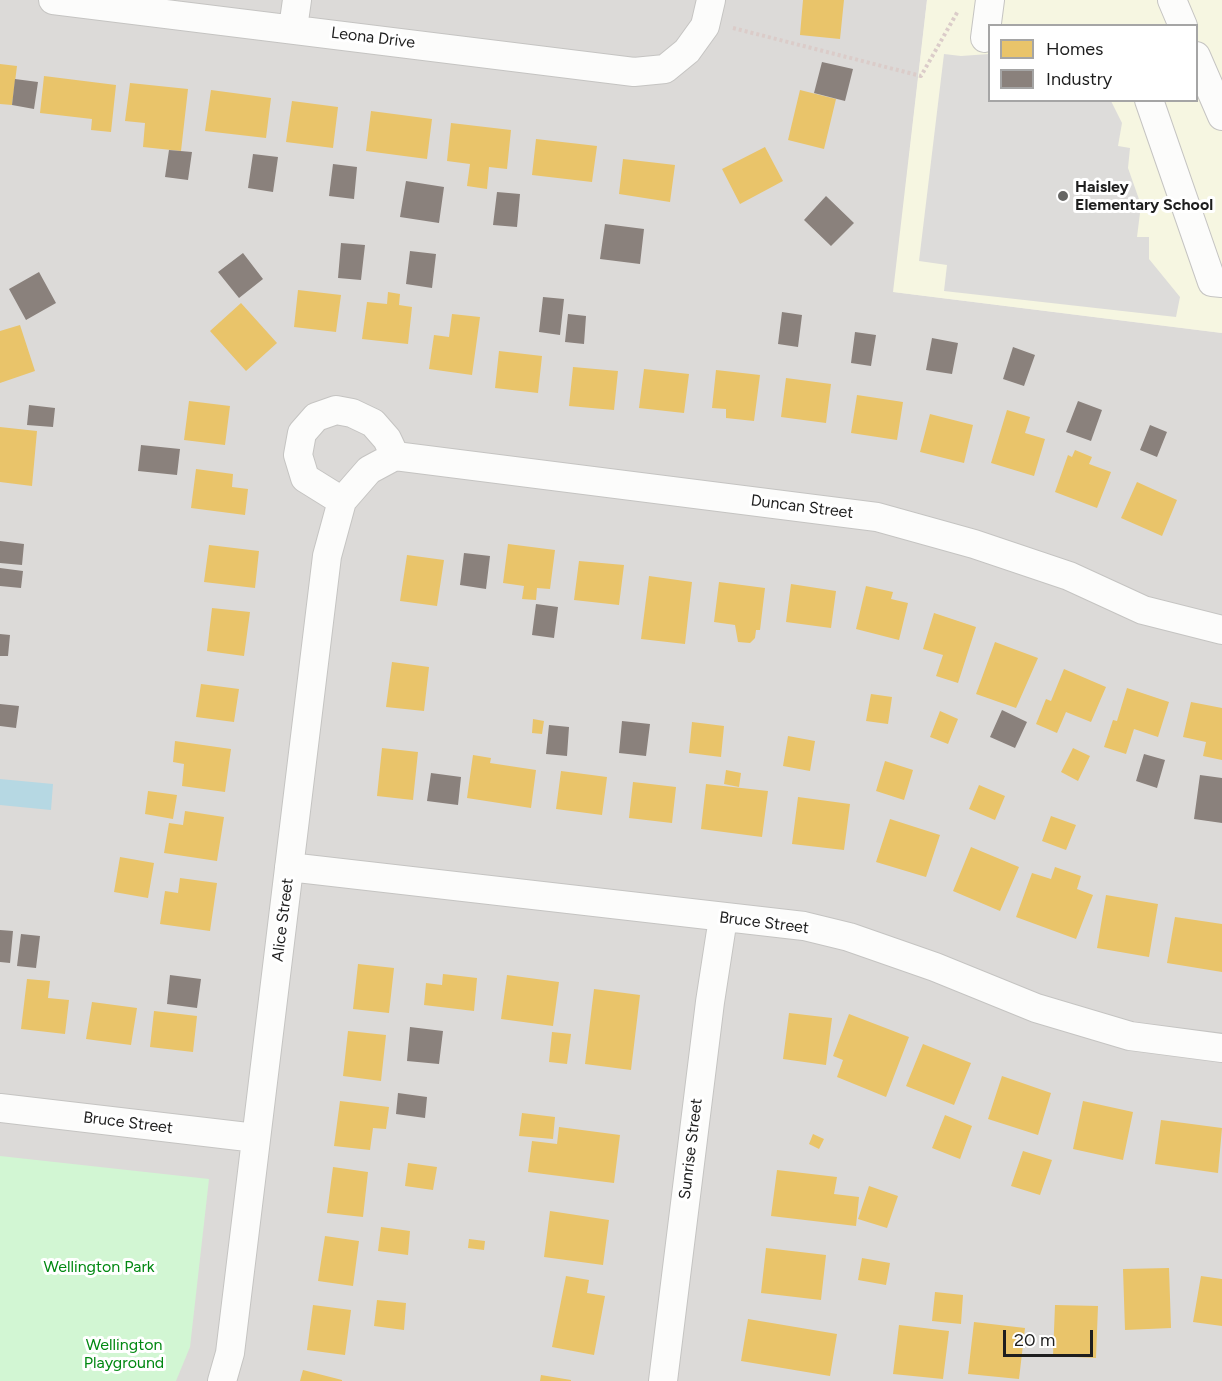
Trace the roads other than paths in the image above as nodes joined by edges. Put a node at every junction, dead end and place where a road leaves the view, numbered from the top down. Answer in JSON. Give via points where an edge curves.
{"nodes":[{"id":1,"x":53,"y":0,"type":"edge"},
{"id":2,"x":297,"y":0,"type":"edge"},
{"id":3,"x":990,"y":0,"type":"edge"},
{"id":4,"x":1172,"y":0,"type":"edge"},
{"id":5,"x":709,"y":10,"type":"edge"},
{"id":6,"x":1182,"y":24,"type":"edge"},
{"id":7,"x":293,"y":28,"type":"junction"},
{"id":8,"x":987,"y":36,"type":"edge"},
{"id":9,"x":1198,"y":58,"type":"edge"},
{"id":10,"x":1150,"y":102,"type":"edge"},
{"id":11,"x":1222,"y":116,"type":"edge"},
{"id":12,"x":1217,"y":282,"type":"edge"},
{"id":13,"x":395,"y":456,"type":"junction"},
{"id":14,"x":342,"y":501,"type":"junction"},
{"id":15,"x":1222,"y":630,"type":"edge"},
{"id":16,"x":289,"y":867,"type":"junction"},
{"id":17,"x":723,"y":918,"type":"junction"},
{"id":18,"x":1222,"y":1047,"type":"edge"},
{"id":19,"x":0,"y":1108,"type":"edge"},
{"id":20,"x":256,"y":1138,"type":"junction"},
{"id":21,"x":222,"y":1381,"type":"edge"},
{"id":22,"x":663,"y":1381,"type":"edge"}],
"edges":[{"from":1,"to":7,"type":"street","name":"Leona Drive"},
{"from":2,"to":7,"type":"street"},
{"from":3,"to":8,"type":"street"},
{"from":4,"to":6,"type":"street"},
{"from":5,"to":7,"type":"street","name":"Leona Drive","via":[[687,51],[665,69],[634,72]]},
{"from":9,"to":11,"type":"street"},
{"from":10,"to":12,"type":"street"},
{"from":13,"to":14,"type":"street","name":"Alice Street","via":[[369,470]]},
{"from":13,"to":14,"type":"street","via":[[373,423],[336,410],[316,417],[303,433],[298,455],[305,478]]},
{"from":13,"to":15,"type":"street","name":"Duncan Street","via":[[878,517],[1069,576],[1143,610]]},
{"from":14,"to":16,"type":"street","name":"Alice Street","via":[[327,556]]},
{"from":16,"to":17,"type":"street","name":"Bruce Street"},
{"from":16,"to":20,"type":"street","name":"Alice Street"},
{"from":17,"to":18,"type":"street","name":"Bruce Street","via":[[804,926],[849,937],[1057,1014],[1130,1036]]},
{"from":17,"to":22,"type":"street","name":"Sunrise Street"},
{"from":19,"to":20,"type":"street","name":"Bruce Street"},
{"from":20,"to":21,"type":"street","name":"Alice Street","via":[[230,1353]]}]}
